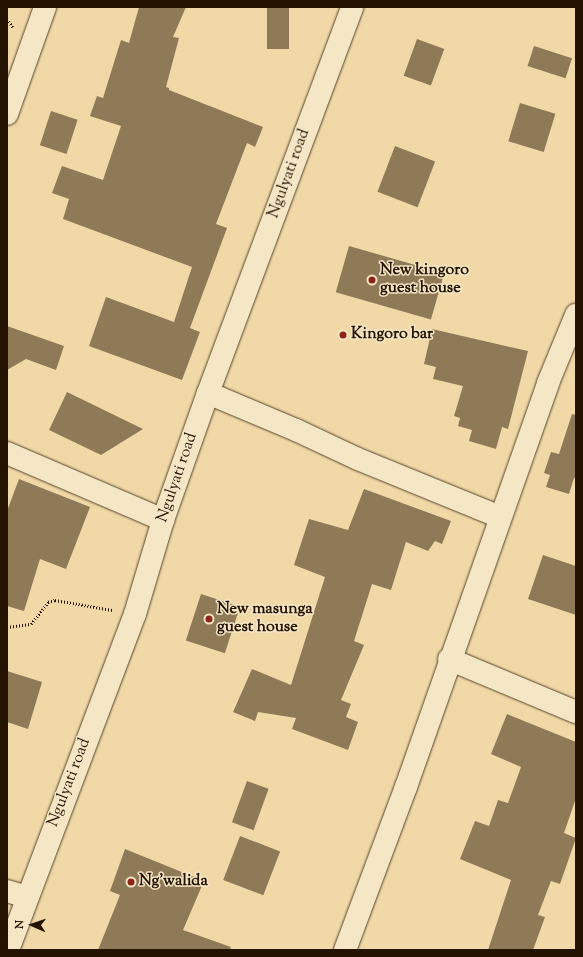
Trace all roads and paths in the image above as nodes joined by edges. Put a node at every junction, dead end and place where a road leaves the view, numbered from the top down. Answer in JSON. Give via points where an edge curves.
{"nodes":[{"id":1,"x":45,"y":7,"type":"edge"},
{"id":2,"x":352,"y":7,"type":"edge"},
{"id":3,"x":7,"y":114,"type":"edge"},
{"id":4,"x":576,"y":315,"type":"edge"},
{"id":5,"x":208,"y":393,"type":"junction"},
{"id":6,"x":7,"y":453,"type":"edge"},
{"id":7,"x":500,"y":517,"type":"junction"},
{"id":8,"x":163,"y":520,"type":"junction"},
{"id":9,"x":135,"y":614,"type":"junction"},
{"id":10,"x":7,"y":627,"type":"edge"},
{"id":11,"x":449,"y":659,"type":"junction"},
{"id":12,"x":576,"y":712,"type":"edge"},
{"id":13,"x":17,"y":894,"type":"edge"},
{"id":14,"x":8,"y":950,"type":"edge"},
{"id":15,"x":346,"y":950,"type":"edge"}],
"edges":[{"from":1,"to":3,"type":"street"},
{"from":2,"to":5,"type":"street","name":"Ngulyati road"},
{"from":4,"to":7,"type":"street","via":[[548,383]]},
{"from":5,"to":7,"type":"street","via":[[296,430],[358,460]]},
{"from":5,"to":8,"type":"street","name":"Ngulyati road"},
{"from":6,"to":8,"type":"street"},
{"from":7,"to":11,"type":"street"},
{"from":8,"to":9,"type":"street","name":"Ngulyati road"},
{"from":9,"to":10,"type":"path","via":[[55,600],[48,602],[31,624]]},
{"from":9,"to":13,"type":"street","name":"Ngulyati road"},
{"from":11,"to":12,"type":"street"},
{"from":11,"to":15,"type":"street","via":[[406,787]]},
{"from":13,"to":14,"type":"street","name":"Ngulyati road"}]}
